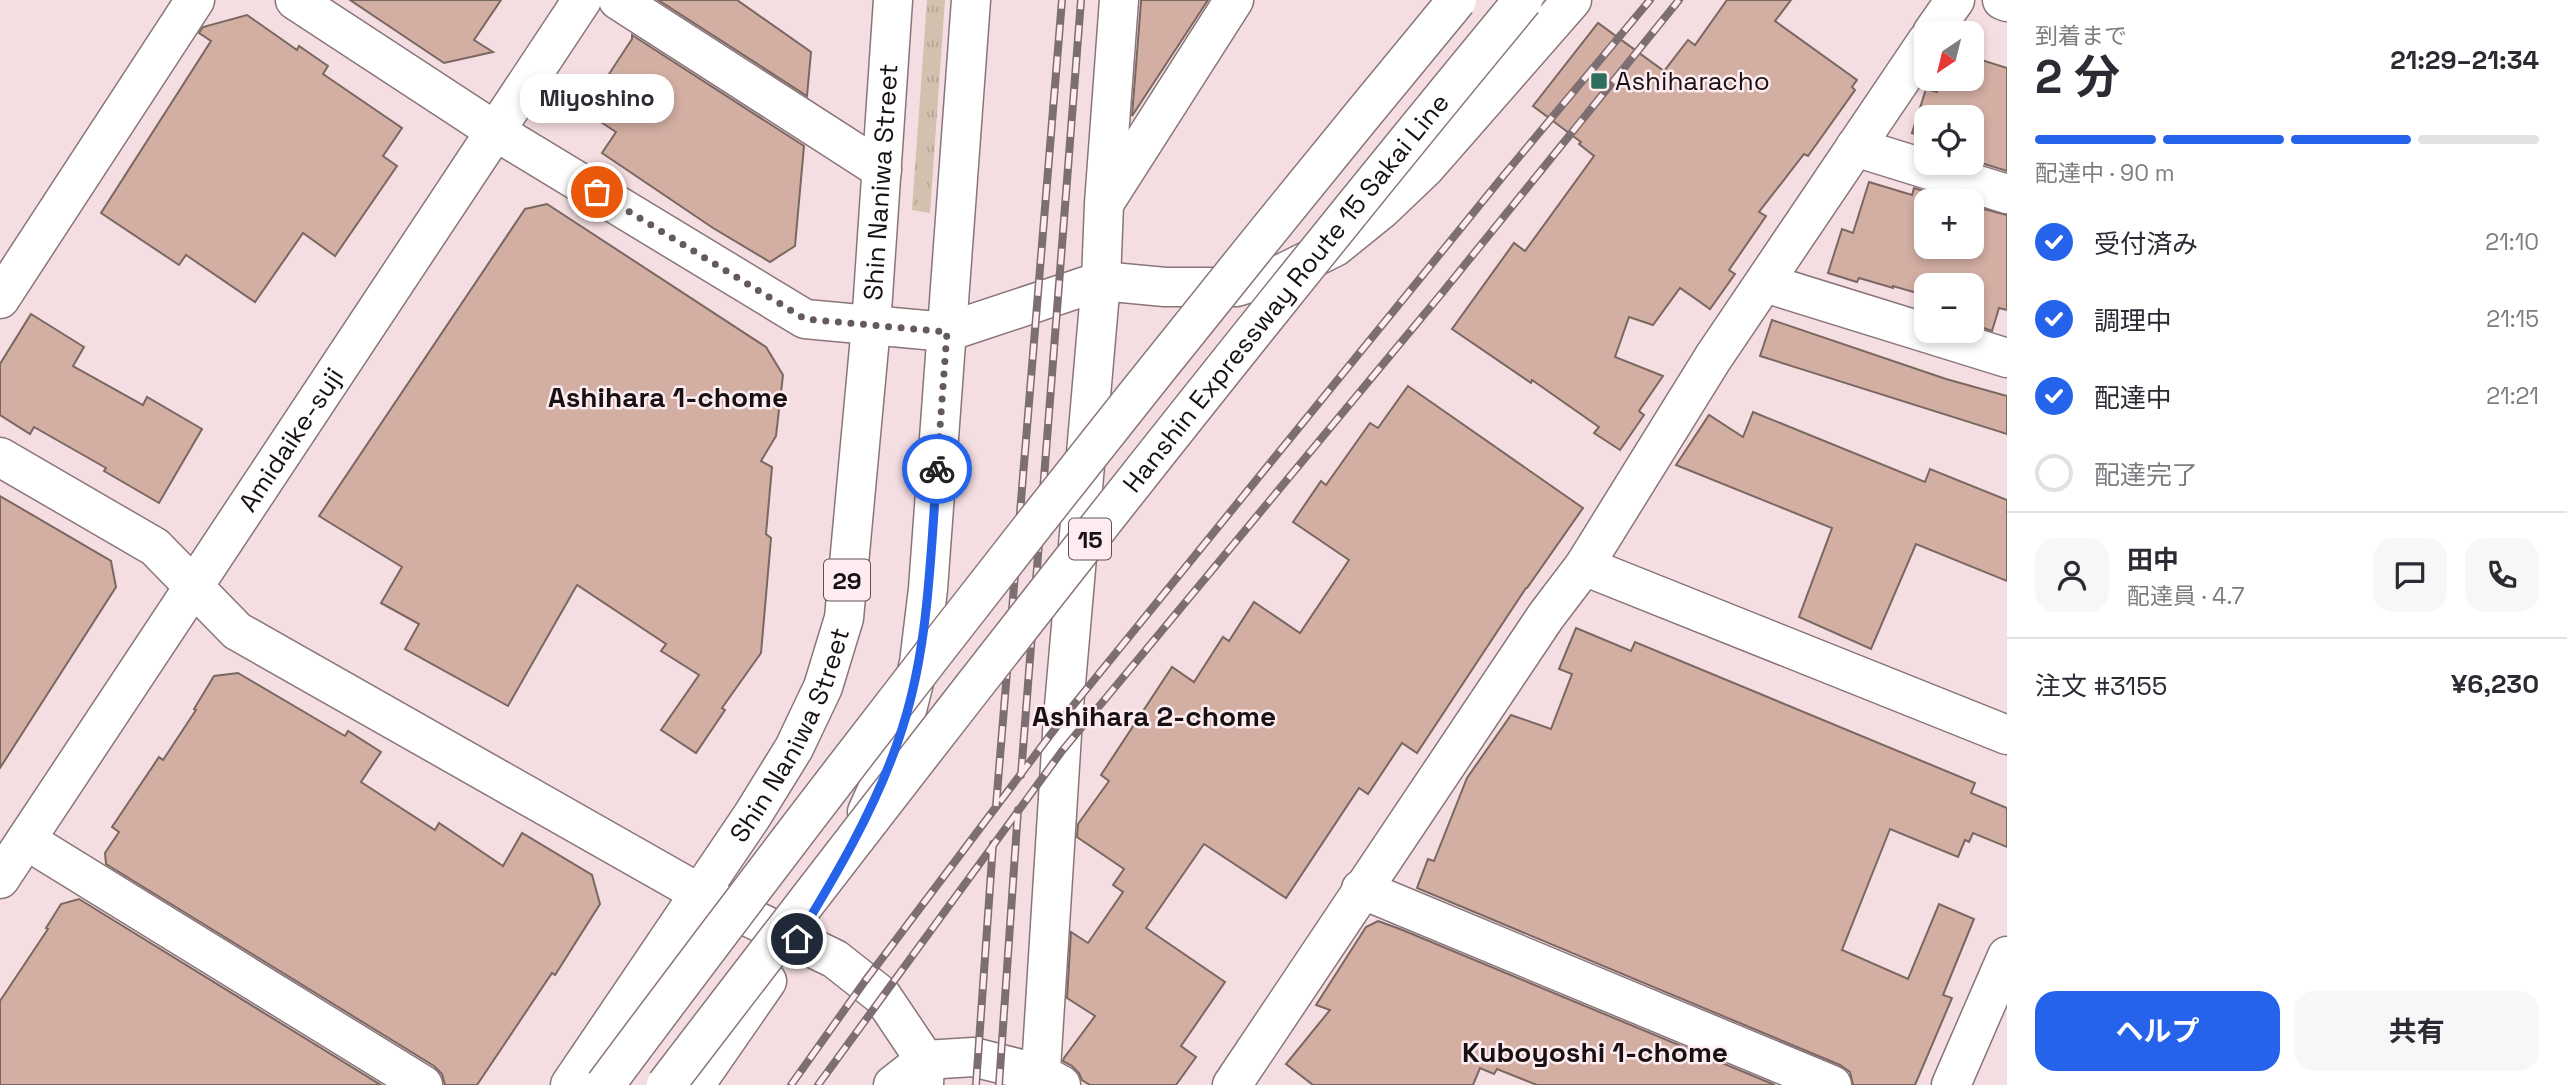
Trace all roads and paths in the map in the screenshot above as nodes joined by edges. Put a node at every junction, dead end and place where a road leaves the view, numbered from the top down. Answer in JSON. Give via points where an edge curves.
{"nodes":[{"id":1,"x":195,"y":0,"type":"edge"},
{"id":2,"x":295,"y":0,"type":"edge"},
{"id":3,"x":582,"y":0,"type":"edge"},
{"id":4,"x":618,"y":0,"type":"edge"},
{"id":5,"x":893,"y":0,"type":"edge"},
{"id":6,"x":971,"y":0,"type":"edge"},
{"id":7,"x":1119,"y":0,"type":"edge"},
{"id":8,"x":1234,"y":0,"type":"edge"},
{"id":9,"x":1457,"y":0,"type":"edge"},
{"id":10,"x":1522,"y":0,"type":"edge"},
{"id":11,"x":1572,"y":0,"type":"edge"},
{"id":12,"x":1955,"y":0,"type":"edge"},
{"id":13,"x":1940,"y":21,"type":"edge"},
{"id":14,"x":1914,"y":60,"type":"edge"},
{"id":15,"x":495,"y":131,"type":"junction"},
{"id":16,"x":1856,"y":147,"type":"junction"},
{"id":17,"x":882,"y":170,"type":"junction"},
{"id":18,"x":2007,"y":194,"type":"edge"},
{"id":19,"x":1104,"y":204,"type":"junction"},
{"id":20,"x":1101,"y":281,"type":"junction"},
{"id":21,"x":1765,"y":283,"type":"junction"},
{"id":22,"x":0,"y":299,"type":"edge"},
{"id":23,"x":871,"y":326,"type":"junction"},
{"id":24,"x":947,"y":332,"type":"junction"},
{"id":25,"x":2007,"y":358,"type":"edge"},
{"id":26,"x":0,"y":457,"type":"edge"},
{"id":27,"x":1584,"y":566,"type":"junction"},
{"id":28,"x":194,"y":586,"type":"junction"},
{"id":29,"x":2007,"y":735,"type":"edge"},
{"id":30,"x":26,"y":840,"type":"junction"},
{"id":31,"x":0,"y":879,"type":"edge"},
{"id":32,"x":1361,"y":889,"type":"junction"},
{"id":33,"x":699,"y":893,"type":"junction"},
{"id":34,"x":797,"y":939,"type":"junction"},
{"id":35,"x":2006,"y":960,"type":"edge"},
{"id":36,"x":925,"y":1072,"type":"edge"},
{"id":37,"x":1047,"y":1081,"type":"edge"},
{"id":38,"x":423,"y":1085,"type":"edge"},
{"id":39,"x":570,"y":1085,"type":"edge"},
{"id":40,"x":606,"y":1085,"type":"edge"},
{"id":41,"x":666,"y":1085,"type":"edge"},
{"id":42,"x":695,"y":1085,"type":"edge"},
{"id":43,"x":893,"y":1085,"type":"edge"},
{"id":44,"x":1232,"y":1085,"type":"edge"},
{"id":45,"x":1832,"y":1085,"type":"edge"},
{"id":46,"x":1951,"y":1085,"type":"edge"}],
"edges":[{"from":1,"to":22,"type":"main road"},
{"from":2,"to":15,"type":"main road"},
{"from":3,"to":15,"type":"main road","name":"Amidaike-suji"},
{"from":4,"to":17,"type":"main road"},
{"from":5,"to":17,"type":"main road","name":"Shin Naniwa Street","number":"29"},
{"from":6,"to":24,"type":"main road"},
{"from":7,"to":19,"type":"main road"},
{"from":8,"to":19,"type":"main road"},
{"from":9,"to":40,"type":"main road","name":"Hanshin Expressway Route 15 Sakai Line","number":"15","bridge":true,"via":[[1289,204],[889,711]]},
{"from":10,"to":41,"type":"main road","name":"Hanshin Expressway Route 15 Sakai Line","number":"15","bridge":true,"via":[[1327,238],[947,719]]},
{"from":11,"to":20,"type":"main road","via":[[1425,169],[1335,247],[1283,273],[1236,286],[1165,287]]},
{"from":12,"to":13,"type":"main road"},
{"from":14,"to":16,"type":"main road"},
{"from":15,"to":23,"type":"main road","via":[[805,319]]},
{"from":15,"to":28,"type":"main road","name":"Amidaike-suji"},
{"from":16,"to":18,"type":"main road"},
{"from":16,"to":21,"type":"main road"},
{"from":17,"to":23,"type":"main road","name":"Shin Naniwa Street","number":"29"},
{"from":19,"to":20,"type":"main road"},
{"from":20,"to":24,"type":"main road"},
{"from":20,"to":37,"type":"main road","via":[[1063,718]]},
{"from":21,"to":25,"type":"main road"},
{"from":21,"to":27,"type":"main road"},
{"from":23,"to":24,"type":"main road"},
{"from":23,"to":33,"type":"main road","name":"Shin Naniwa Street","number":"29","via":[[844,618],[823,687],[794,748]]},
{"from":24,"to":34,"type":"main road","via":[[929,589],[919,663],[894,752],[856,834]]},
{"from":26,"to":28,"type":"main road","via":[[155,547]]},
{"from":27,"to":29,"type":"main road"},
{"from":27,"to":32,"type":"main road"},
{"from":28,"to":30,"type":"main road","name":"Amidaike-suji"},
{"from":28,"to":33,"type":"main road","via":[[237,631]]},
{"from":30,"to":31,"type":"main road","name":"Amidaike-suji"},
{"from":30,"to":38,"type":"main road"},
{"from":32,"to":44,"type":"main road"},
{"from":32,"to":45,"type":"main road"},
{"from":33,"to":34,"type":"main road"},
{"from":33,"to":39,"type":"main road","name":"Shin Naniwa Street","number":"29"},
{"from":34,"to":36,"type":"main road","via":[[835,959],[882,996]]},
{"from":34,"to":42,"type":"main road"},
{"from":35,"to":46,"type":"main road"},
{"from":36,"to":37,"type":"main road","via":[[973,1057]]},
{"from":36,"to":43,"type":"main road"}]}
